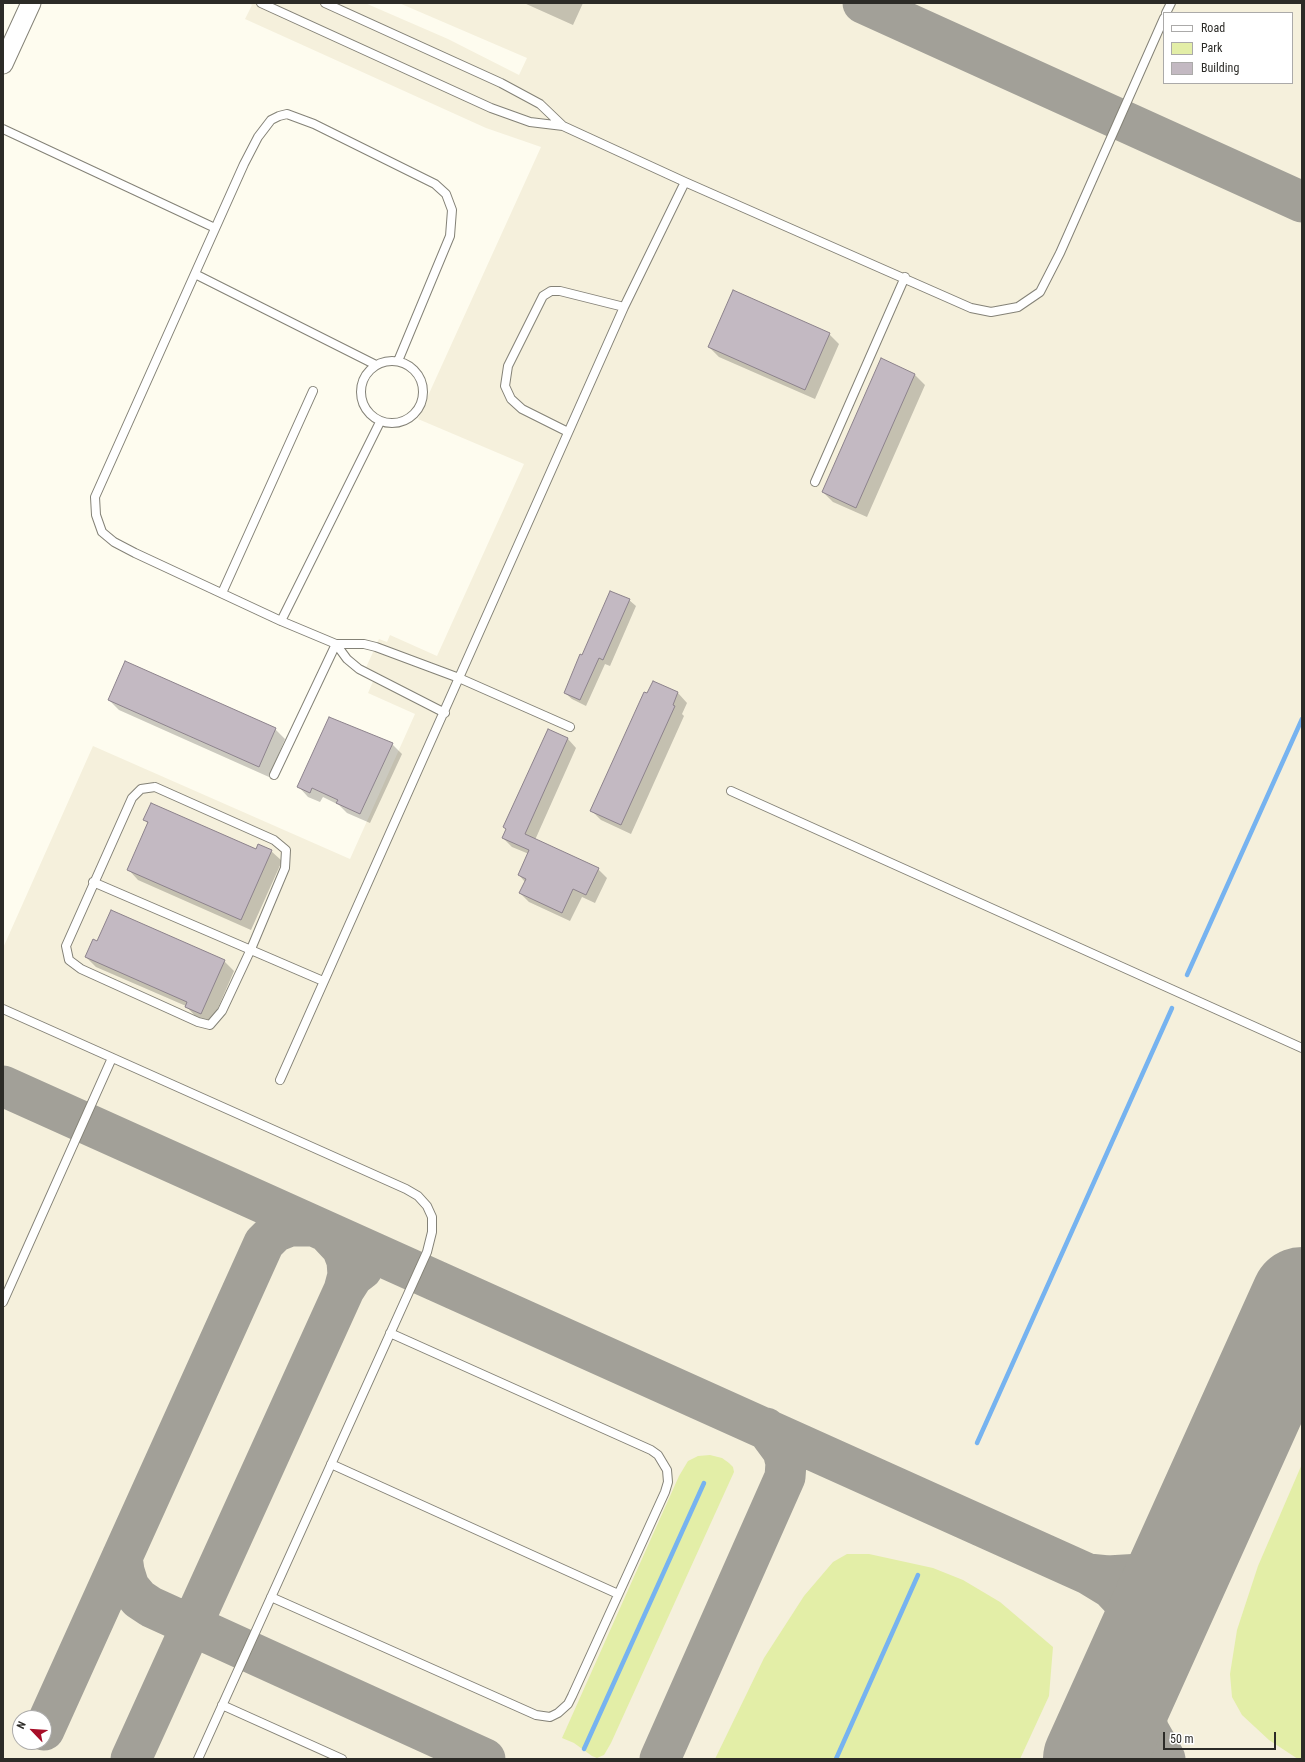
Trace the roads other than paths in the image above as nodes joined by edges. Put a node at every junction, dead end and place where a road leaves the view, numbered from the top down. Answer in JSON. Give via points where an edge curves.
{"nodes":[{"id":1,"x":31,"y":3,"type":"edge"},
{"id":2,"x":261,"y":3,"type":"edge"},
{"id":3,"x":325,"y":3,"type":"edge"},
{"id":4,"x":1171,"y":3,"type":"edge"},
{"id":5,"x":1166,"y":12,"type":"edge"},
{"id":6,"x":1163,"y":20,"type":"edge"},
{"id":7,"x":3,"y":64,"type":"edge"},
{"id":8,"x":563,"y":126,"type":"junction"},
{"id":9,"x":3,"y":129,"type":"edge"},
{"id":10,"x":685,"y":182,"type":"junction"},
{"id":11,"x":215,"y":228,"type":"junction"},
{"id":12,"x":195,"y":274,"type":"junction"},
{"id":13,"x":905,"y":277,"type":"junction"},
{"id":14,"x":624,"y":307,"type":"junction"},
{"id":15,"x":398,"y":361,"type":"junction"},
{"id":16,"x":376,"y":365,"type":"junction"},
{"id":17,"x":313,"y":391,"type":"dead end"},
{"id":18,"x":380,"y":422,"type":"junction"},
{"id":19,"x":568,"y":432,"type":"junction"},
{"id":20,"x":815,"y":482,"type":"dead end"},
{"id":21,"x":222,"y":593,"type":"junction"},
{"id":22,"x":281,"y":621,"type":"junction"},
{"id":23,"x":336,"y":644,"type":"junction"},
{"id":24,"x":459,"y":678,"type":"junction"},
{"id":25,"x":445,"y":713,"type":"junction"},
{"id":26,"x":570,"y":727,"type":"dead end"},
{"id":27,"x":274,"y":775,"type":"dead end"},
{"id":28,"x":731,"y":791,"type":"dead end"},
{"id":29,"x":93,"y":882,"type":"junction"},
{"id":30,"x":251,"y":949,"type":"junction"},
{"id":31,"x":323,"y":981,"type":"junction"},
{"id":32,"x":3,"y":1009,"type":"edge"},
{"id":33,"x":1302,"y":1048,"type":"edge"},
{"id":34,"x":112,"y":1058,"type":"junction"},
{"id":35,"x":280,"y":1080,"type":"dead end"},
{"id":36,"x":3,"y":1302,"type":"edge"},
{"id":37,"x":390,"y":1332,"type":"junction"},
{"id":38,"x":331,"y":1464,"type":"junction"},
{"id":39,"x":618,"y":1594,"type":"junction"},
{"id":40,"x":271,"y":1597,"type":"junction"},
{"id":41,"x":222,"y":1705,"type":"junction"},
{"id":42,"x":198,"y":1759,"type":"edge"},
{"id":43,"x":342,"y":1759,"type":"edge"}],
"edges":[{"from":1,"to":7,"type":"street"},
{"from":2,"to":8,"type":"lane","via":[[491,108],[530,122]]},
{"from":3,"to":8,"type":"lane","via":[[501,83],[540,104]]},
{"from":4,"to":5,"type":"lane"},
{"from":6,"to":13,"type":"lane","via":[[1040,292],[1018,307],[991,312],[972,308]]},
{"from":8,"to":10,"type":"lane"},
{"from":9,"to":11,"type":"lane"},
{"from":10,"to":13,"type":"lane"},
{"from":10,"to":14,"type":"lane"},
{"from":11,"to":12,"type":"lane"},
{"from":11,"to":15,"type":"lane","via":[[258,137],[271,120],[287,114],[314,124],[435,184],[446,194],[452,210],[450,236]]},
{"from":12,"to":16,"type":"lane"},
{"from":12,"to":21,"type":"lane","via":[[95,497],[96,515],[102,532],[114,542]]},
{"from":13,"to":20,"type":"lane"},
{"from":14,"to":19,"type":"lane"},
{"from":14,"to":19,"type":"lane","via":[[551,291],[542,296],[508,366],[505,386],[511,399],[522,409]]},
{"from":15,"to":16,"type":"lane"},
{"from":15,"to":18,"type":"lane","via":[[409,366],[422,384],[420,406],[413,416],[403,422]]},
{"from":16,"to":18,"type":"lane","via":[[367,372],[360,394],[363,406],[370,416]]},
{"from":17,"to":21,"type":"lane"},
{"from":18,"to":22,"type":"lane"},
{"from":19,"to":24,"type":"lane"},
{"from":21,"to":22,"type":"lane"},
{"from":22,"to":23,"type":"lane"},
{"from":23,"to":24,"type":"lane","via":[[364,644],[376,647]]},
{"from":23,"to":25,"type":"lane","via":[[347,659],[359,669]]},
{"from":23,"to":27,"type":"lane"},
{"from":24,"to":25,"type":"lane"},
{"from":24,"to":26,"type":"lane"},
{"from":25,"to":31,"type":"lane"},
{"from":28,"to":33,"type":"lane"},
{"from":29,"to":30,"type":"lane"},
{"from":29,"to":30,"type":"lane","via":[[66,946],[69,960],[81,969],[198,1022],[210,1024],[222,1011]]},
{"from":29,"to":30,"type":"lane","via":[[132,798],[141,789],[155,787],[274,840],[286,850],[286,868]]},
{"from":30,"to":31,"type":"lane"},
{"from":31,"to":35,"type":"lane"},
{"from":32,"to":34,"type":"lane"},
{"from":34,"to":36,"type":"lane"},
{"from":34,"to":37,"type":"lane","via":[[418,1196],[432,1217],[432,1232],[427,1252]]},
{"from":37,"to":38,"type":"lane"},
{"from":37,"to":39,"type":"lane","via":[[658,1455],[666,1470],[668,1482]]},
{"from":38,"to":39,"type":"lane"},
{"from":38,"to":40,"type":"lane"},
{"from":39,"to":40,"type":"lane","via":[[568,1704],[558,1713],[544,1717],[528,1713]]},
{"from":40,"to":41,"type":"lane"},
{"from":41,"to":42,"type":"lane"},
{"from":41,"to":43,"type":"lane"}]}
